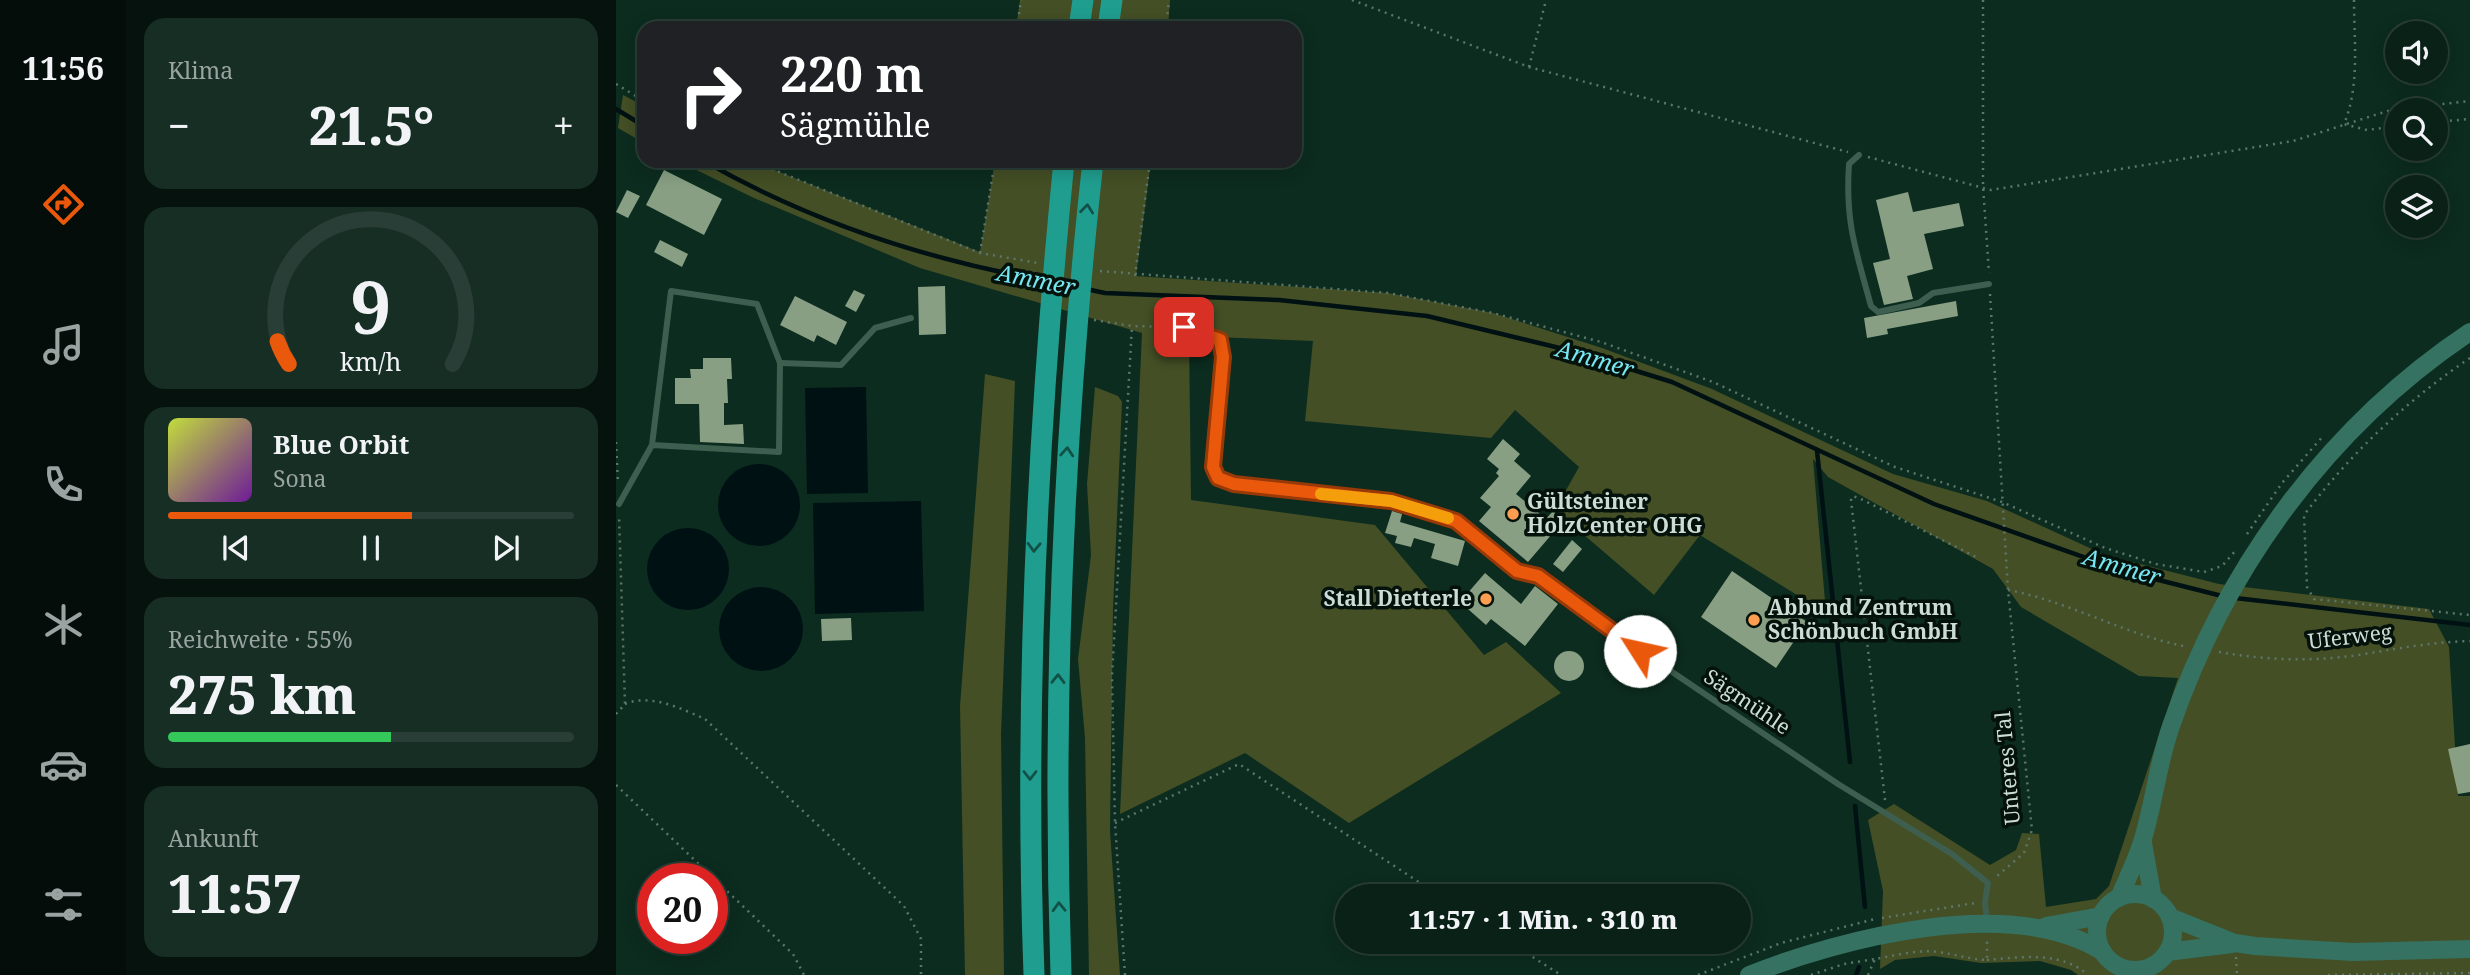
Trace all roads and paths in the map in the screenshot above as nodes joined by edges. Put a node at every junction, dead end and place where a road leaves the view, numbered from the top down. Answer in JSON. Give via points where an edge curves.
{"nodes":[{"id":1,"x":1021,"y":0,"type":"edge"},
{"id":2,"x":1083,"y":0,"type":"edge"},
{"id":3,"x":1112,"y":0,"type":"edge"},
{"id":4,"x":1169,"y":0,"type":"edge"},
{"id":5,"x":1352,"y":0,"type":"edge"},
{"id":6,"x":1546,"y":0,"type":"edge"},
{"id":7,"x":1983,"y":0,"type":"edge"},
{"id":8,"x":2354,"y":0,"type":"edge"},
{"id":9,"x":1018,"y":21,"type":"edge"},
{"id":10,"x":1080,"y":21,"type":"edge"},
{"id":11,"x":1109,"y":21,"type":"edge"},
{"id":12,"x":1167,"y":21,"type":"edge"},
{"id":13,"x":1529,"y":67,"type":"junction"},
{"id":14,"x":616,"y":84,"type":"edge"},
{"id":15,"x":637,"y":97,"type":"edge"},
{"id":16,"x":2470,"y":101,"type":"edge"},
{"id":17,"x":2470,"y":119,"type":"edge"},
{"id":18,"x":2448,"y":121,"type":"edge"},
{"id":19,"x":2344,"y":124,"type":"junction"},
{"id":20,"x":2385,"y":128,"type":"edge"},
{"id":21,"x":1859,"y":155,"type":"junction"},
{"id":22,"x":769,"y":168,"type":"edge"},
{"id":23,"x":994,"y":168,"type":"edge"},
{"id":24,"x":1063,"y":168,"type":"edge"},
{"id":25,"x":1093,"y":168,"type":"edge"},
{"id":26,"x":1149,"y":168,"type":"edge"},
{"id":27,"x":1983,"y":186,"type":"junction"},
{"id":28,"x":980,"y":253,"type":"junction"},
{"id":29,"x":1047,"y":257,"type":"junction"},
{"id":30,"x":1088,"y":264,"type":"junction"},
{"id":31,"x":1135,"y":276,"type":"junction"},
{"id":32,"x":1989,"y":284,"type":"junction"},
{"id":33,"x":911,"y":318,"type":"dead end"},
{"id":34,"x":1184,"y":327,"type":"joint"},
{"id":35,"x":2470,"y":332,"type":"edge"},
{"id":36,"x":2470,"y":358,"type":"edge"},
{"id":37,"x":780,"y":363,"type":"junction"},
{"id":38,"x":2328,"y":431,"type":"dead end"},
{"id":39,"x":616,"y":442,"type":"edge"},
{"id":40,"x":653,"y":445,"type":"junction"},
{"id":41,"x":2002,"y":502,"type":"junction"},
{"id":42,"x":619,"y":504,"type":"junction"},
{"id":43,"x":1978,"y":558,"type":"dead end"},
{"id":44,"x":2008,"y":590,"type":"junction"},
{"id":45,"x":2470,"y":615,"type":"edge"},
{"id":46,"x":2470,"y":641,"type":"edge"},
{"id":47,"x":2172,"y":644,"type":"dead end"},
{"id":48,"x":2233,"y":655,"type":"dead end"},
{"id":49,"x":625,"y":704,"type":"junction"},
{"id":50,"x":616,"y":714,"type":"edge"},
{"id":51,"x":616,"y":785,"type":"edge"},
{"id":52,"x":1887,"y":814,"type":"junction"},
{"id":53,"x":1115,"y":823,"type":"junction"},
{"id":54,"x":2143,"y":840,"type":"junction"},
{"id":55,"x":1989,"y":883,"type":"junction"},
{"id":56,"x":1422,"y":884,"type":"edge"},
{"id":57,"x":2119,"y":898,"type":"junction"},
{"id":58,"x":2153,"y":899,"type":"junction"},
{"id":59,"x":2101,"y":916,"type":"junction"},
{"id":60,"x":2170,"y":917,"type":"junction"},
{"id":61,"x":1987,"y":925,"type":"junction"},
{"id":62,"x":2042,"y":927,"type":"junction"},
{"id":63,"x":2235,"y":943,"type":"junction"},
{"id":64,"x":2470,"y":950,"type":"edge"},
{"id":65,"x":2102,"y":951,"type":"junction"},
{"id":66,"x":2167,"y":952,"type":"junction"},
{"id":67,"x":1528,"y":954,"type":"edge"},
{"id":68,"x":1875,"y":959,"type":"junction"},
{"id":69,"x":1987,"y":960,"type":"junction"},
{"id":70,"x":2118,"y":970,"type":"edge"},
{"id":71,"x":2149,"y":971,"type":"edge"},
{"id":72,"x":2467,"y":974,"type":"edge"},
{"id":73,"x":804,"y":975,"type":"edge"},
{"id":74,"x":921,"y":975,"type":"edge"},
{"id":75,"x":1034,"y":975,"type":"edge"},
{"id":76,"x":1061,"y":975,"type":"edge"},
{"id":77,"x":1125,"y":975,"type":"edge"},
{"id":78,"x":1560,"y":975,"type":"edge"},
{"id":79,"x":1749,"y":975,"type":"edge"},
{"id":80,"x":1811,"y":975,"type":"edge"},
{"id":81,"x":1868,"y":975,"type":"edge"},
{"id":82,"x":2088,"y":975,"type":"edge"},
{"id":83,"x":2328,"y":975,"type":"edge"}],
"edges":[{"from":1,"to":9,"type":"path"},
{"from":2,"to":10,"type":"highway"},
{"from":3,"to":11,"type":"highway"},
{"from":4,"to":12,"type":"path"},
{"from":5,"to":13,"type":"path"},
{"from":6,"to":13,"type":"path"},
{"from":7,"to":27,"type":"path","name":"Unteres Tal"},
{"from":8,"to":19,"type":"path","via":[[2351,109]]},
{"from":13,"to":21,"type":"path"},
{"from":14,"to":15,"type":"path"},
{"from":16,"to":19,"type":"path","via":[[2394,109]]},
{"from":17,"to":18,"type":"path"},
{"from":19,"to":20,"type":"path","via":[[2367,130]]},
{"from":19,"to":27,"type":"path","via":[[2294,141],[1991,190]]},
{"from":21,"to":27,"type":"path"},
{"from":21,"to":32,"type":"lane","via":[[1849,164],[1846,204],[1871,306],[1878,312],[1919,303],[1933,293]]},
{"from":22,"to":28,"type":"path"},
{"from":23,"to":28,"type":"path"},
{"from":24,"to":29,"type":"highway"},
{"from":30,"to":25,"type":"highway","one_way":true},
{"from":26,"to":31,"type":"path"},
{"from":27,"to":32,"type":"path","name":"Unteres Tal"},
{"from":28,"to":29,"type":"path"},
{"from":29,"to":75,"type":"highway","one_way":true,"via":[[1031,625]]},
{"from":30,"to":31,"type":"path"},
{"from":76,"to":30,"type":"highway","one_way":true,"via":[[1059,627],[1075,339]]},
{"from":31,"to":41,"type":"path","via":[[1388,293],[1493,313],[1601,342],[1713,382],[1895,467]]},
{"from":32,"to":41,"type":"path","name":"Unteres Tal"},
{"from":33,"to":37,"type":"lane","via":[[875,328],[841,365]]},
{"from":34,"to":52,"type":"lane","name":"Sägmühle","via":[[1220,340],[1222,348],[1213,467],[1218,478],[1234,484],[1391,501],[1456,521],[1517,571],[1538,576],[1619,636]]},
{"from":34,"to":53,"type":"path","via":[[1132,326],[1112,676]]},
{"from":35,"to":54,"type":"street","via":[[2405,381],[2350,432],[2300,489],[2238,577],[2211,627],[2170,730]]},
{"from":36,"to":45,"type":"path","via":[[2385,424],[2330,480],[2304,515],[2307,587],[2314,599]]},
{"from":37,"to":40,"type":"lane","via":[[779,452]]},
{"from":37,"to":40,"type":"lane","via":[[757,304],[671,291]]},
{"from":38,"to":41,"type":"path","via":[[2282,483],[2232,555],[2222,566],[2204,572],[2156,564],[2105,548]]},
{"from":39,"to":42,"type":"path"},
{"from":40,"to":42,"type":"lane"},
{"from":41,"to":44,"type":"path","name":"Unteres Tal"},
{"from":42,"to":49,"type":"path"},
{"from":43,"to":52,"type":"path","via":[[1861,499],[1853,496],[1851,500]]},
{"from":44,"to":47,"type":"path","via":[[2060,603]]},
{"from":44,"to":55,"type":"path","name":"Unteres Tal","via":[[2032,830],[2024,853]]},
{"from":46,"to":48,"type":"path","name":"Uferweg","via":[[2428,642],[2313,659]]},
{"from":49,"to":50,"type":"path"},
{"from":49,"to":74,"type":"path","via":[[635,700],[673,705],[705,719],[904,906],[921,939]]},
{"from":51,"to":73,"type":"path","via":[[793,954]]},
{"from":52,"to":55,"type":"lane","name":"Sägmühle"},
{"from":53,"to":56,"type":"path","via":[[1239,764]]},
{"from":53,"to":77,"type":"path"},
{"from":54,"to":57,"type":"street"},
{"from":54,"to":58,"type":"street"},
{"from":55,"to":61,"type":"lane"},
{"from":57,"to":58,"type":"street"},
{"from":57,"to":59,"type":"street"},
{"from":58,"to":60,"type":"street"},
{"from":59,"to":62,"type":"street"},
{"from":59,"to":65,"type":"street","via":[[2097,934]]},
{"from":60,"to":63,"type":"street"},
{"from":60,"to":66,"type":"street","via":[[2173,931]]},
{"from":61,"to":62,"type":"street"},
{"from":61,"to":69,"type":"path"},
{"from":61,"to":79,"type":"street","via":[[1893,933],[1801,956]]},
{"from":62,"to":65,"type":"street"},
{"from":63,"to":64,"type":"street","via":[[2324,952]]},
{"from":63,"to":66,"type":"street"},
{"from":65,"to":70,"type":"street"},
{"from":66,"to":71,"type":"street"},
{"from":67,"to":78,"type":"path"},
{"from":68,"to":69,"type":"path","via":[[1937,952]]},
{"from":68,"to":80,"type":"path"},
{"from":68,"to":81,"type":"path"},
{"from":69,"to":82,"type":"path","via":[[2059,960]]},
{"from":70,"to":71,"type":"street"},
{"from":72,"to":83,"type":"path"}]}
